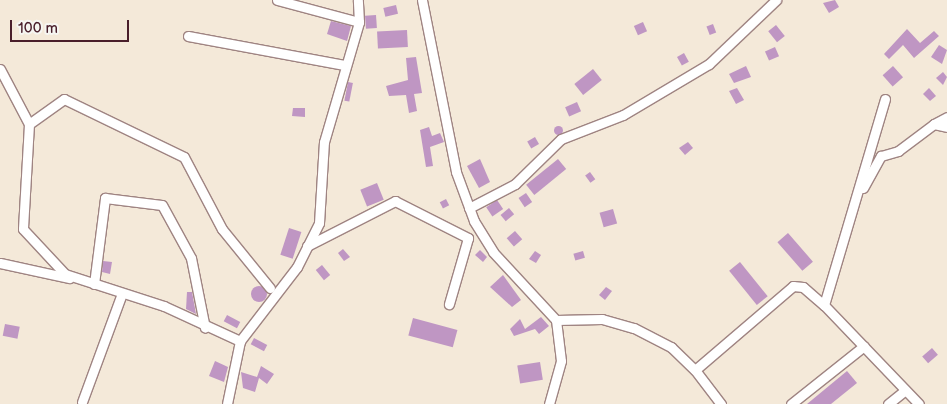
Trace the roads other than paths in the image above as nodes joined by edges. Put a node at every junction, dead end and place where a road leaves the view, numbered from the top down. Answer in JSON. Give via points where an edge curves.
{"nodes":[{"id":1,"x":277,"y":0,"type":"edge"},
{"id":2,"x":358,"y":0,"type":"edge"},
{"id":3,"x":422,"y":0,"type":"edge"},
{"id":4,"x":776,"y":0,"type":"edge"},
{"id":5,"x":359,"y":22,"type":"junction"},
{"id":6,"x":188,"y":36,"type":"dead end"},
{"id":7,"x":344,"y":65,"type":"junction"},
{"id":8,"x":0,"y":69,"type":"edge"},
{"id":9,"x":885,"y":99,"type":"dead end"},
{"id":10,"x":947,"y":117,"type":"edge"},
{"id":11,"x":29,"y":124,"type":"junction"},
{"id":12,"x":934,"y":124,"type":"junction"},
{"id":13,"x":947,"y":127,"type":"edge"},
{"id":14,"x":855,"y":201,"type":"junction"},
{"id":15,"x":469,"y":208,"type":"junction"},
{"id":16,"x":307,"y":246,"type":"junction"},
{"id":17,"x":0,"y":263,"type":"edge"},
{"id":18,"x":94,"y":284,"type":"junction"},
{"id":19,"x":270,"y":288,"type":"dead end"},
{"id":20,"x":122,"y":293,"type":"junction"},
{"id":21,"x":449,"y":304,"type":"dead end"},
{"id":22,"x":824,"y":305,"type":"junction"},
{"id":23,"x":556,"y":320,"type":"junction"},
{"id":24,"x":204,"y":328,"type":"junction"},
{"id":25,"x":240,"y":341,"type":"junction"},
{"id":26,"x":864,"y":346,"type":"junction"},
{"id":27,"x":695,"y":370,"type":"junction"},
{"id":28,"x":905,"y":390,"type":"junction"},
{"id":29,"x":82,"y":402,"type":"dead end"},
{"id":30,"x":227,"y":404,"type":"edge"},
{"id":31,"x":549,"y":404,"type":"edge"},
{"id":32,"x":722,"y":404,"type":"edge"},
{"id":33,"x":792,"y":404,"type":"edge"},
{"id":34,"x":888,"y":404,"type":"edge"},
{"id":35,"x":919,"y":404,"type":"edge"}],
"edges":[{"from":1,"to":5,"type":"street"},
{"from":2,"to":5,"type":"street"},
{"from":3,"to":15,"type":"street","via":[[456,172]]},
{"from":4,"to":15,"type":"street","via":[[709,64],[623,115],[561,139],[515,184]]},
{"from":5,"to":7,"type":"street"},
{"from":6,"to":7,"type":"street"},
{"from":7,"to":16,"type":"street","via":[[324,142],[319,222]]},
{"from":8,"to":11,"type":"street"},
{"from":9,"to":14,"type":"street"},
{"from":10,"to":12,"type":"street"},
{"from":11,"to":18,"type":"street","via":[[24,229],[65,274]]},
{"from":11,"to":19,"type":"street","via":[[64,99],[184,157],[222,230]]},
{"from":12,"to":13,"type":"street"},
{"from":12,"to":14,"type":"street","via":[[898,151],[881,156]]},
{"from":14,"to":22,"type":"street"},
{"from":15,"to":23,"type":"street","via":[[493,252]]},
{"from":16,"to":21,"type":"street","via":[[396,200],[468,238]]},
{"from":16,"to":25,"type":"street","via":[[297,267]]},
{"from":17,"to":18,"type":"street"},
{"from":18,"to":20,"type":"street"},
{"from":18,"to":24,"type":"street","via":[[105,198],[162,205],[190,258]]},
{"from":20,"to":24,"type":"street","via":[[164,306]]},
{"from":20,"to":29,"type":"street"},
{"from":22,"to":26,"type":"street"},
{"from":22,"to":27,"type":"street","via":[[804,286],[793,286]]},
{"from":23,"to":27,"type":"street","via":[[602,319],[634,328],[671,347]]},
{"from":23,"to":31,"type":"street","via":[[561,361]]},
{"from":24,"to":25,"type":"street"},
{"from":25,"to":30,"type":"street"},
{"from":26,"to":28,"type":"street"},
{"from":26,"to":33,"type":"street"},
{"from":27,"to":32,"type":"street"},
{"from":28,"to":34,"type":"street"},
{"from":28,"to":35,"type":"street"}]}
